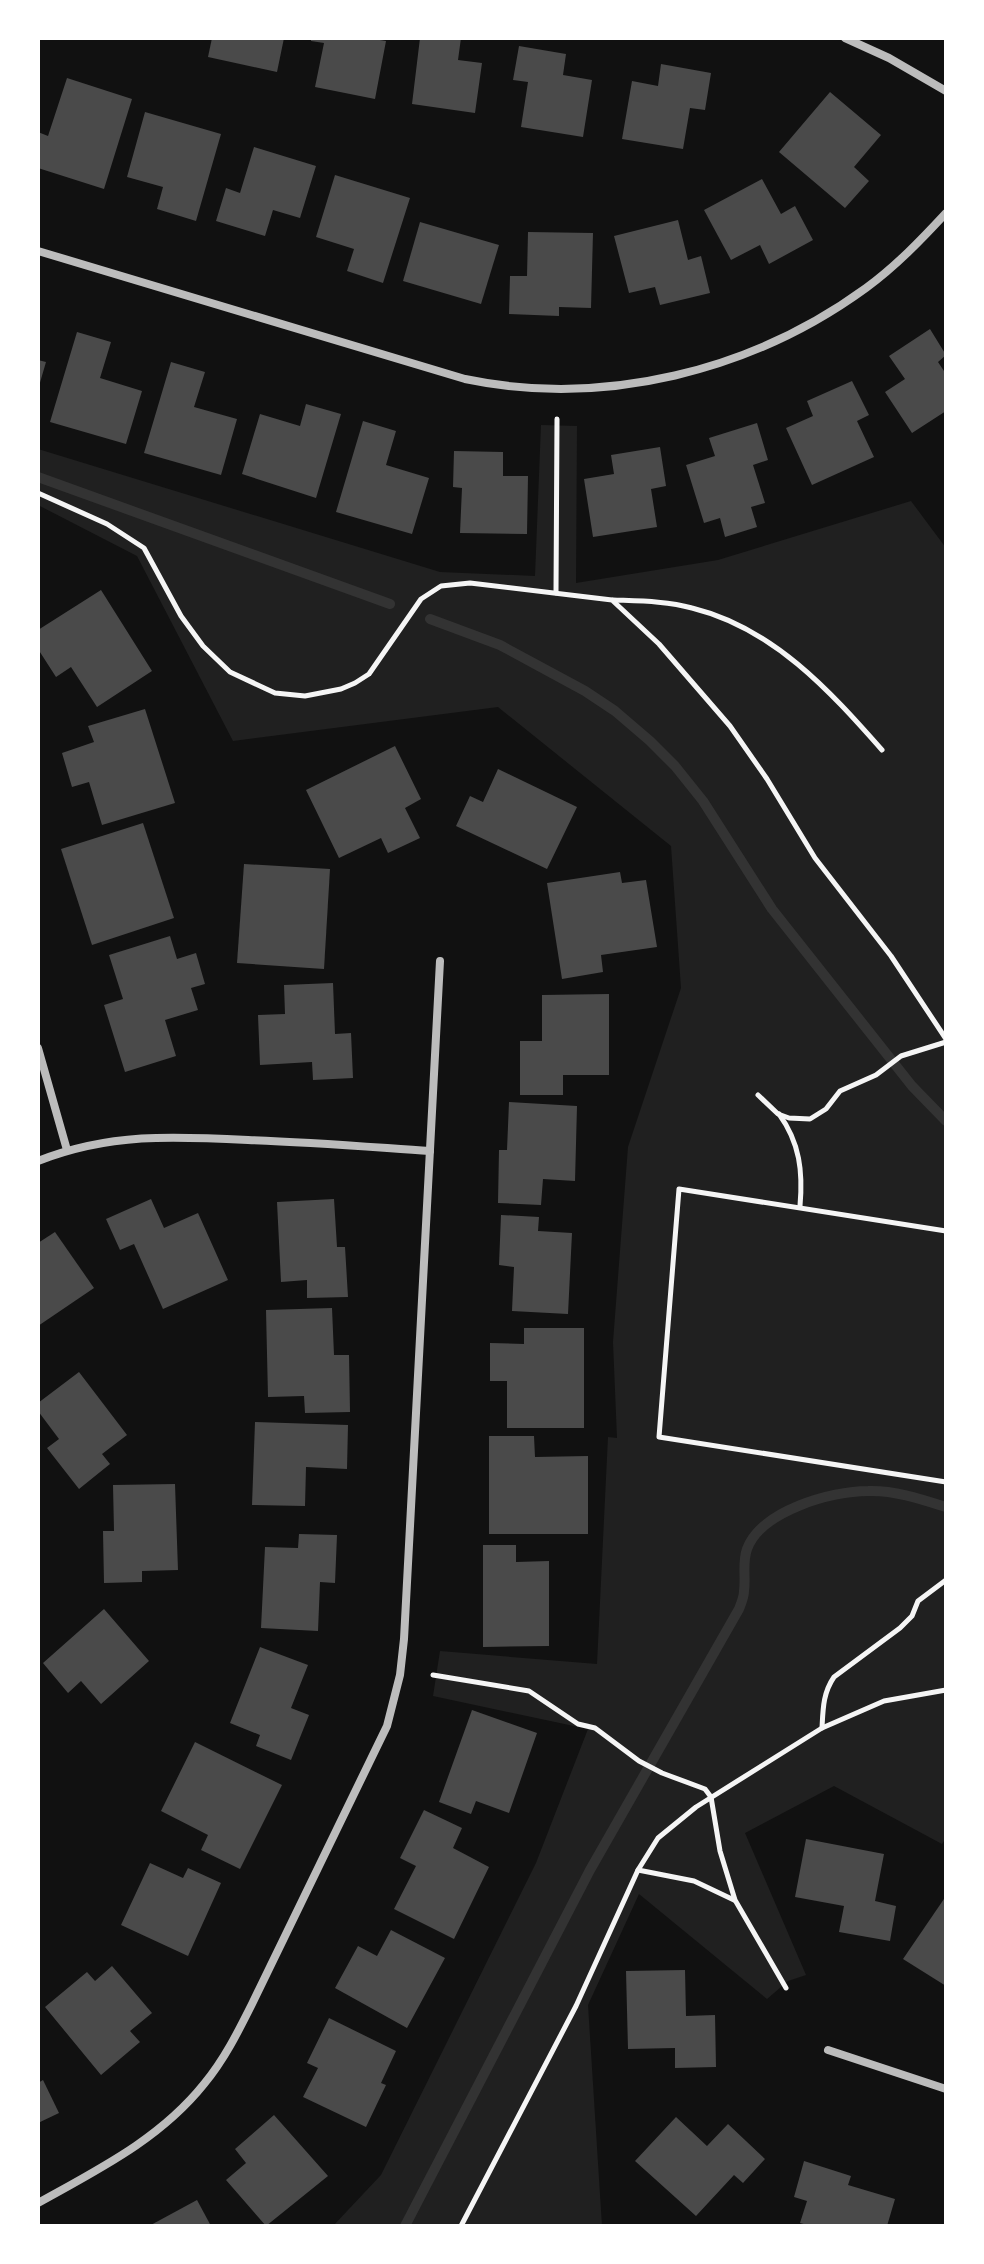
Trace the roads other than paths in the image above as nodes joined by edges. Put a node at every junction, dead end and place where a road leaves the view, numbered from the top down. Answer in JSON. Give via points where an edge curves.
{"nodes":[{"id":1,"x":845,"y":38,"type":"edge"},
{"id":2,"x":946,"y":91,"type":"edge"},
{"id":3,"x":946,"y":213,"type":"edge"},
{"id":4,"x":38,"y":251,"type":"edge"},
{"id":5,"x":440,"y":961,"type":"dead end"},
{"id":6,"x":38,"y":1048,"type":"edge"},
{"id":7,"x":67,"y":1150,"type":"junction"},
{"id":8,"x":430,"y":1151,"type":"junction"},
{"id":9,"x":38,"y":1161,"type":"edge"},
{"id":10,"x":828,"y":2050,"type":"dead end"},
{"id":11,"x":946,"y":2089,"type":"edge"},
{"id":12,"x":38,"y":2203,"type":"edge"}],
"edges":[{"from":1,"to":2,"type":"street"},
{"from":3,"to":4,"type":"street","via":[[866,288],[783,337],[700,370],[579,389],[530,389],[465,379]]},
{"from":5,"to":8,"type":"street"},
{"from":6,"to":7,"type":"street"},
{"from":7,"to":8,"type":"street","via":[[175,1136]]},
{"from":7,"to":9,"type":"street"},
{"from":8,"to":12,"type":"street","via":[[404,1639],[387,1726],[221,2061],[168,2123]]},
{"from":10,"to":11,"type":"street"}]}
